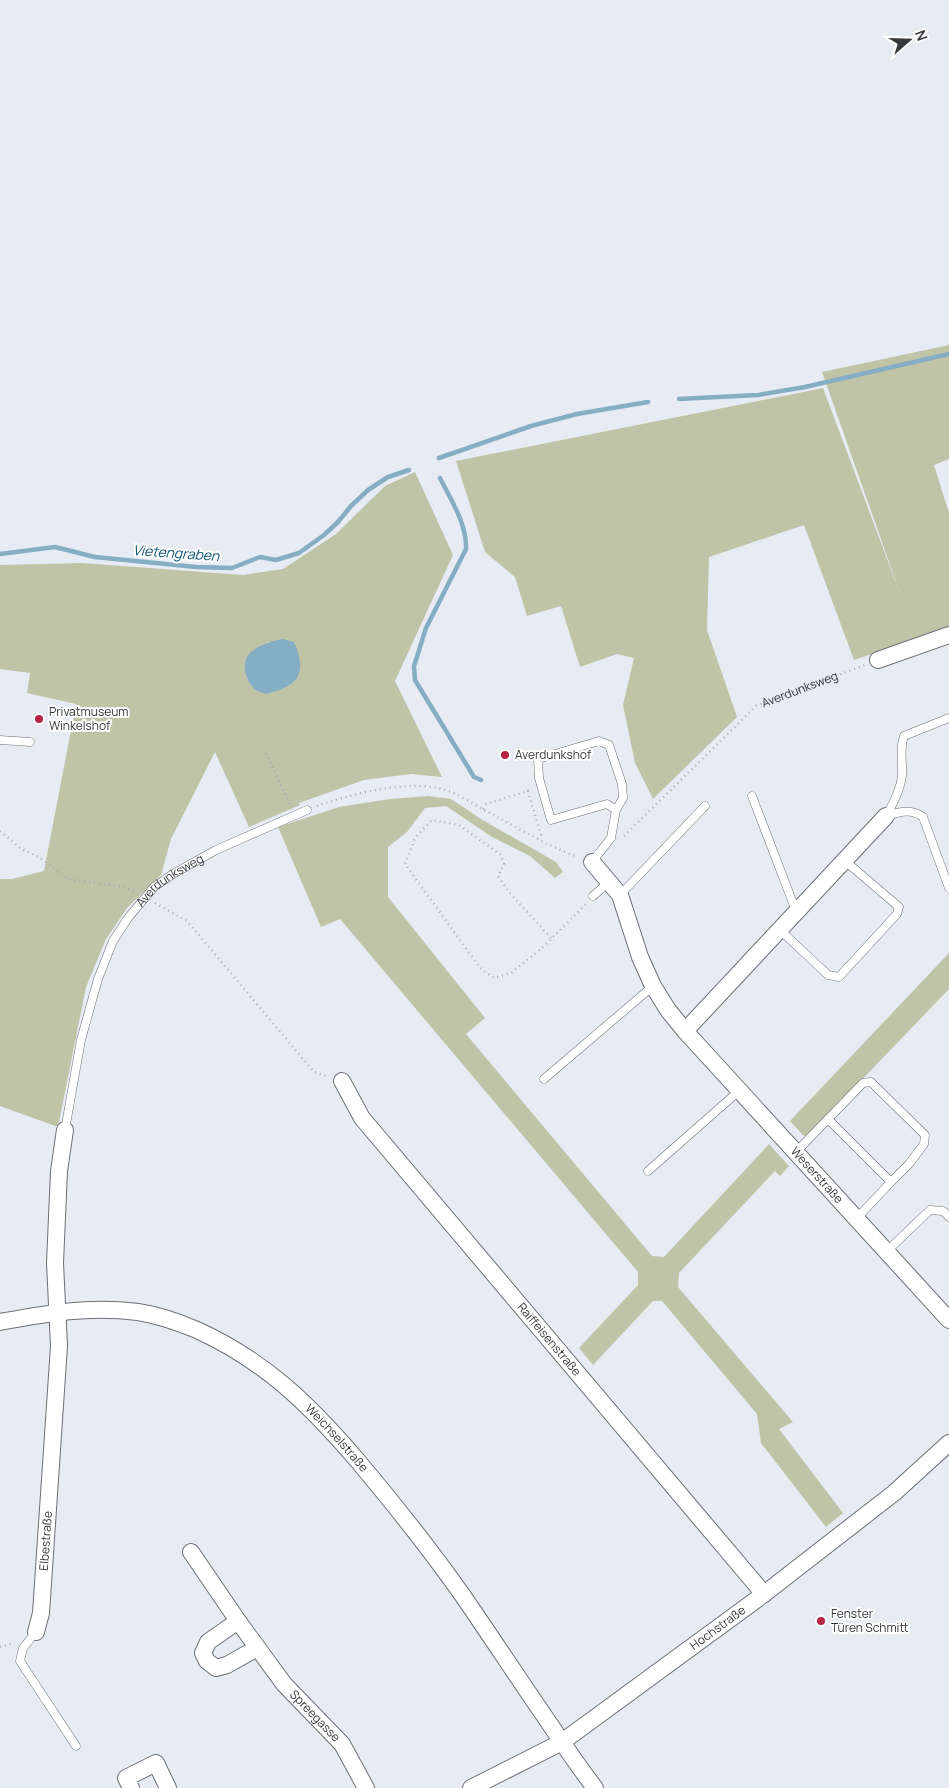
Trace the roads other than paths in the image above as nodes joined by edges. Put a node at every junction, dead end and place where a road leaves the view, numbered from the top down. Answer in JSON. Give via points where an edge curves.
{"nodes":[{"id":1,"x":949,"y":635,"type":"edge"},
{"id":2,"x":878,"y":660,"type":"road end"},
{"id":3,"x":949,"y":718,"type":"edge"},
{"id":4,"x":0,"y":740,"type":"edge"},
{"id":5,"x":30,"y":742,"type":"dead end"},
{"id":6,"x":752,"y":796,"type":"dead end"},
{"id":7,"x":705,"y":806,"type":"dead end"},
{"id":8,"x":307,"y":810,"type":"road end"},
{"id":9,"x":616,"y":810,"type":"junction"},
{"id":10,"x":886,"y":816,"type":"junction"},
{"id":11,"x":844,"y":860,"type":"junction"},
{"id":12,"x":592,"y":862,"type":"joint"},
{"id":13,"x":609,"y":882,"type":"junction"},
{"id":14,"x":949,"y":888,"type":"edge"},
{"id":15,"x":620,"y":895,"type":"junction"},
{"id":16,"x":592,"y":896,"type":"road end"},
{"id":17,"x":796,"y":911,"type":"junction"},
{"id":18,"x":779,"y":929,"type":"junction"},
{"id":19,"x":653,"y":986,"type":"junction"},
{"id":20,"x":685,"y":1031,"type":"junction"},
{"id":21,"x":544,"y":1079,"type":"dead end"},
{"id":22,"x":342,"y":1081,"type":"road end"},
{"id":23,"x":740,"y":1090,"type":"junction"},
{"id":24,"x":828,"y":1120,"type":"junction"},
{"id":25,"x":65,"y":1130,"type":"joint"},
{"id":26,"x":796,"y":1152,"type":"junction"},
{"id":27,"x":648,"y":1171,"type":"dead end"},
{"id":28,"x":892,"y":1182,"type":"junction"},
{"id":29,"x":949,"y":1217,"type":"edge"},
{"id":30,"x":857,"y":1218,"type":"junction"},
{"id":31,"x":887,"y":1251,"type":"junction"},
{"id":32,"x":58,"y":1312,"type":"junction"},
{"id":33,"x":949,"y":1320,"type":"edge"},
{"id":34,"x":0,"y":1322,"type":"edge"},
{"id":35,"x":949,"y":1443,"type":"edge"},
{"id":36,"x":191,"y":1552,"type":"dead end"},
{"id":37,"x":764,"y":1594,"type":"junction"},
{"id":38,"x":238,"y":1621,"type":"junction"},
{"id":39,"x":36,"y":1632,"type":"joint"},
{"id":40,"x":258,"y":1648,"type":"junction"},
{"id":41,"x":562,"y":1742,"type":"junction"},
{"id":42,"x":76,"y":1746,"type":"dead end"},
{"id":43,"x":131,"y":1788,"type":"edge"},
{"id":44,"x":168,"y":1788,"type":"edge"},
{"id":45,"x":366,"y":1788,"type":"edge"},
{"id":46,"x":471,"y":1788,"type":"edge"},
{"id":47,"x":595,"y":1788,"type":"edge"}],
"edges":[{"from":1,"to":2,"type":"street"},
{"from":3,"to":10,"type":"lane","via":[[904,736],[901,746],[902,777]]},
{"from":4,"to":5,"type":"lane"},
{"from":6,"to":17,"type":"lane"},
{"from":7,"to":15,"type":"lane"},
{"from":8,"to":25,"type":"lane","name":"Averdunksweg","via":[[216,850],[173,874],[154,887],[128,918],[113,941],[98,979],[81,1040]]},
{"from":9,"to":9,"type":"lane","via":[[623,798],[622,784],[609,745],[599,741],[538,759],[539,778],[551,820],[606,804]]},
{"from":9,"to":12,"type":"lane","via":[[611,838]]},
{"from":10,"to":11,"type":"street"},
{"from":10,"to":14,"type":"lane","via":[[906,810],[923,817]]},
{"from":11,"to":17,"type":"street"},
{"from":11,"to":18,"type":"lane","via":[[899,907],[897,914],[839,977],[828,975]]},
{"from":12,"to":13,"type":"street","name":"Weserstraße"},
{"from":13,"to":15,"type":"street","name":"Weserstraße"},
{"from":13,"to":16,"type":"lane"},
{"from":15,"to":19,"type":"street","name":"Weserstraße"},
{"from":17,"to":18,"type":"street"},
{"from":18,"to":20,"type":"street"},
{"from":19,"to":20,"type":"street","name":"Weserstraße"},
{"from":19,"to":21,"type":"lane"},
{"from":20,"to":23,"type":"street","name":"Weserstraße"},
{"from":22,"to":37,"type":"street","name":"Raiffeisenstraße","via":[[362,1118]]},
{"from":23,"to":26,"type":"street","name":"Weserstraße"},
{"from":23,"to":27,"type":"lane"},
{"from":24,"to":26,"type":"lane"},
{"from":24,"to":28,"type":"lane"},
{"from":24,"to":28,"type":"lane","via":[[863,1083],[871,1082],[925,1135],[924,1144]]},
{"from":25,"to":32,"type":"street","name":"Averdunksweg","via":[[59,1171],[55,1262]]},
{"from":26,"to":30,"type":"street","name":"Weserstraße"},
{"from":28,"to":30,"type":"lane"},
{"from":29,"to":31,"type":"lane","via":[[943,1211],[930,1210]]},
{"from":30,"to":31,"type":"street","name":"Weserstraße"},
{"from":31,"to":33,"type":"street","name":"Weserstraße"},
{"from":32,"to":34,"type":"street","name":"Weichselstraße"},
{"from":32,"to":39,"type":"street","name":"Elbestraße","via":[[59,1346],[41,1613]]},
{"from":32,"to":41,"type":"street","name":"Weichselstraße","via":[[84,1309],[139,1312],[180,1323],[224,1342],[290,1389],[328,1427],[390,1500],[461,1593]]},
{"from":35,"to":37,"type":"street","name":"Hochstraße","via":[[894,1493]]},
{"from":36,"to":38,"type":"street","name":"Spreegasse"},
{"from":37,"to":41,"type":"street","name":"Hochstraße"},
{"from":38,"to":40,"type":"street","name":"Spreegasse"},
{"from":38,"to":40,"type":"street","via":[[208,1642],[204,1653],[207,1661],[216,1668]]},
{"from":39,"to":42,"type":"lane","name":"Elbestraße","via":[[24,1648],[20,1661]]},
{"from":40,"to":45,"type":"street","name":"Spreegasse","via":[[284,1684],[342,1744]]},
{"from":41,"to":46,"type":"street","name":"Hochstraße"},
{"from":41,"to":47,"type":"street","name":"Weichselstraße"},
{"from":43,"to":44,"type":"street","via":[[126,1778],[156,1763]]}]}
